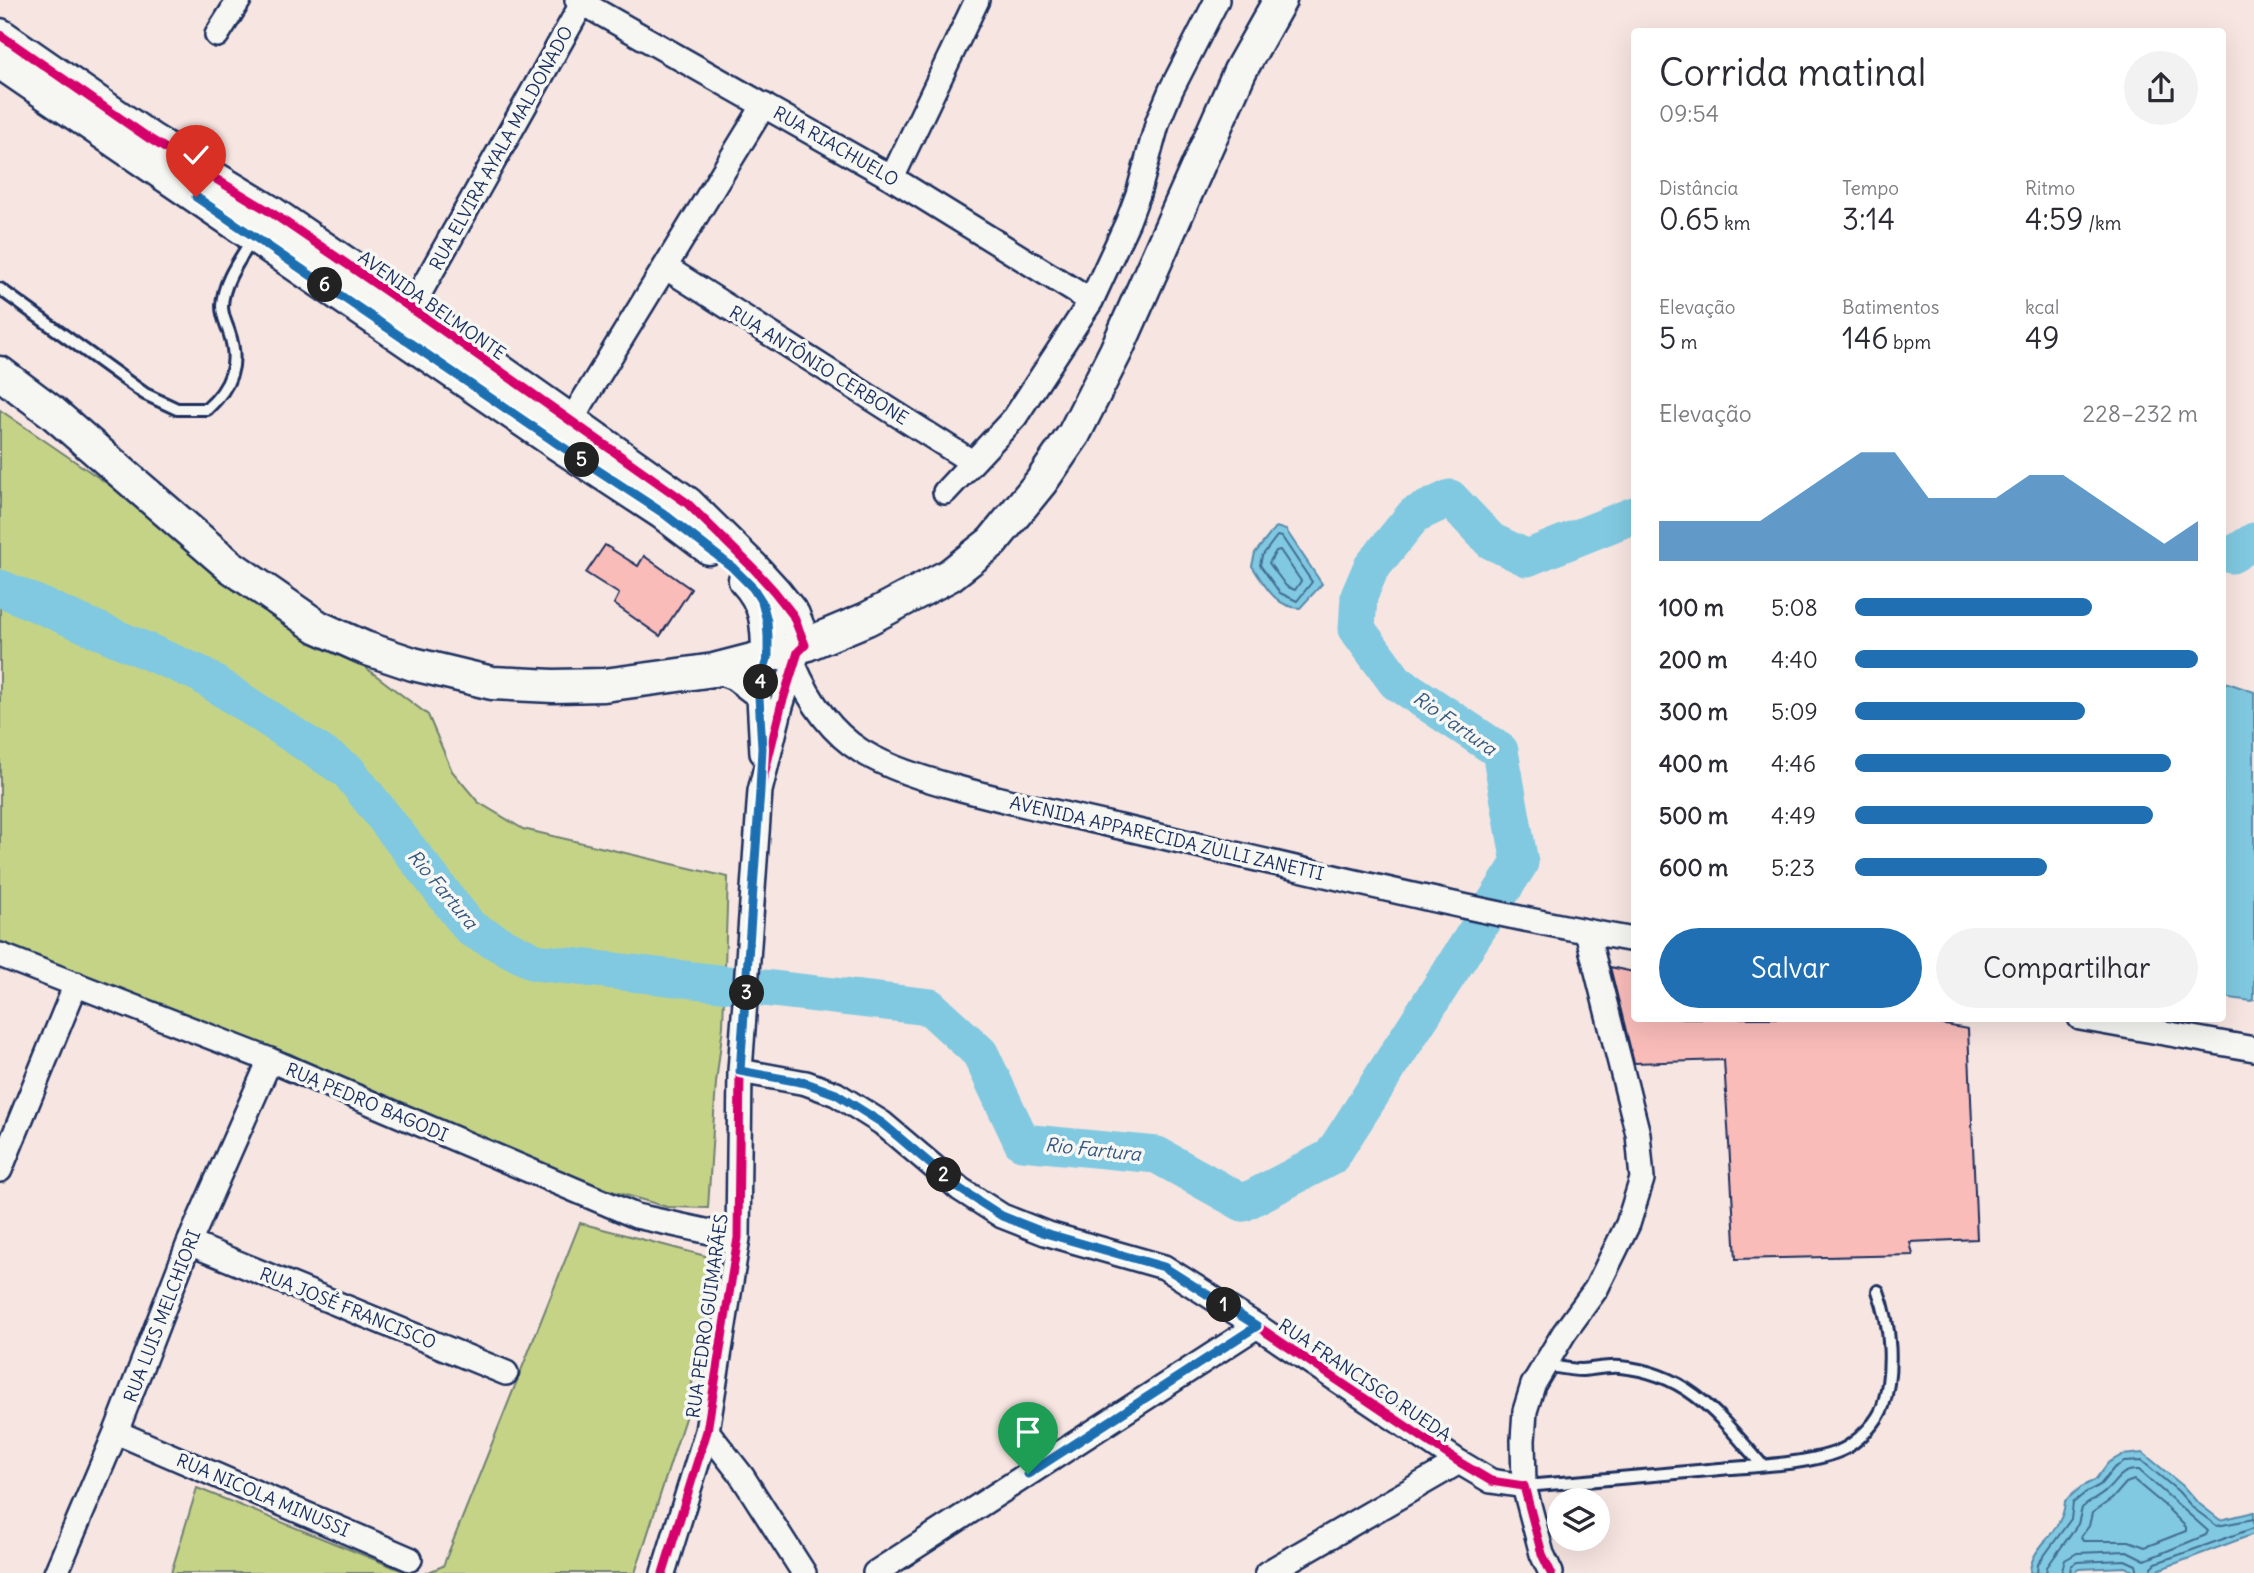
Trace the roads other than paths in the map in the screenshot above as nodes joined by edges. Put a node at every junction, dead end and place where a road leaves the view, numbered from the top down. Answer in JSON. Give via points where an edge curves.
{"nodes":[{"id":1,"x":239,"y":0,"type":"edge"},
{"id":2,"x":977,"y":0,"type":"edge"},
{"id":3,"x":1217,"y":0,"type":"edge"},
{"id":4,"x":1280,"y":0,"type":"edge"},
{"id":5,"x":581,"y":1,"type":"edge"},
{"id":6,"x":0,"y":35,"type":"edge"},
{"id":7,"x":217,"y":35,"type":"dead end"},
{"id":8,"x":0,"y":62,"type":"edge"},
{"id":9,"x":764,"y":105,"type":"junction"},
{"id":10,"x":892,"y":178,"type":"junction"},
{"id":11,"x":262,"y":225,"type":"junction"},
{"id":12,"x":665,"y":267,"type":"junction"},
{"id":13,"x":0,"y":289,"type":"edge"},
{"id":14,"x":1091,"y":301,"type":"junction"},
{"id":15,"x":404,"y":320,"type":"junction"},
{"id":16,"x":0,"y":373,"type":"edge"},
{"id":17,"x":564,"y":432,"type":"junction"},
{"id":18,"x":972,"y":462,"type":"junction"},
{"id":19,"x":945,"y":492,"type":"dead end"},
{"id":20,"x":792,"y":639,"type":"junction"},
{"id":21,"x":715,"y":670,"type":"junction"},
{"id":22,"x":644,"y":679,"type":"junction"},
{"id":23,"x":786,"y":689,"type":"junction"},
{"id":24,"x":759,"y":697,"type":"junction"},
{"id":25,"x":817,"y":709,"type":"junction"},
{"id":26,"x":760,"y":791,"type":"junction"},
{"id":27,"x":1587,"y":932,"type":"junction"},
{"id":28,"x":1631,"y":939,"type":"edge"},
{"id":29,"x":0,"y":955,"type":"edge"},
{"id":30,"x":76,"y":985,"type":"junction"},
{"id":31,"x":2103,"y":1022,"type":"edge"},
{"id":32,"x":2254,"y":1049,"type":"edge"},
{"id":33,"x":271,"y":1060,"type":"junction"},
{"id":34,"x":740,"y":1071,"type":"junction"},
{"id":35,"x":0,"y":1170,"type":"edge"},
{"id":36,"x":738,"y":1238,"type":"junction"},
{"id":37,"x":189,"y":1243,"type":"junction"},
{"id":38,"x":1878,"y":1291,"type":"dead end"},
{"id":39,"x":1257,"y":1326,"type":"junction"},
{"id":40,"x":1545,"y":1365,"type":"junction"},
{"id":41,"x":506,"y":1373,"type":"dead end"},
{"id":42,"x":707,"y":1431,"type":"junction"},
{"id":43,"x":116,"y":1432,"type":"junction"},
{"id":44,"x":1459,"y":1462,"type":"junction"},
{"id":45,"x":1762,"y":1465,"type":"junction"},
{"id":46,"x":1524,"y":1486,"type":"junction"},
{"id":47,"x":410,"y":1559,"type":"dead end"},
{"id":48,"x":56,"y":1573,"type":"edge"},
{"id":49,"x":663,"y":1573,"type":"edge"},
{"id":50,"x":804,"y":1573,"type":"edge"},
{"id":51,"x":875,"y":1573,"type":"edge"},
{"id":52,"x":1268,"y":1573,"type":"edge"},
{"id":53,"x":1550,"y":1573,"type":"edge"}],
"edges":[{"from":1,"to":7,"type":"street"},
{"from":2,"to":10,"type":"street"},
{"from":3,"to":14,"type":"street","via":[[1158,121],[1128,222]]},
{"from":4,"to":20,"type":"main road","via":[[1240,71],[1116,351],[1074,435],[1041,482],[992,542],[950,575],[887,610]]},
{"from":5,"to":9,"type":"street","name":"RUA RIACHUELO"},
{"from":5,"to":15,"type":"street","name":"RUA ELVIRA AYALA MALDONADO"},
{"from":6,"to":11,"type":"main road","via":[[150,139]]},
{"from":8,"to":11,"type":"main road"},
{"from":9,"to":10,"type":"street","name":"RUA RIACHUELO"},
{"from":9,"to":12,"type":"street"},
{"from":10,"to":14,"type":"street","name":"RUA RIACHUELO"},
{"from":11,"to":13,"type":"lane","via":[[224,291],[223,319],[234,351],[232,374],[223,395],[208,409],[177,409],[145,394]]},
{"from":11,"to":15,"type":"main road"},
{"from":12,"to":17,"type":"street"},
{"from":12,"to":18,"type":"street","name":"RUA ANTÔNIO CERBONE"},
{"from":14,"to":18,"type":"street","via":[[1015,417]]},
{"from":15,"to":17,"type":"main road"},
{"from":16,"to":22,"type":"main road","via":[[52,412],[230,566],[318,627],[413,664],[492,682],[553,687]]},
{"from":17,"to":20,"type":"main road","via":[[732,567],[753,588],[767,621]]},
{"from":18,"to":19,"type":"street"},
{"from":20,"to":21,"type":"main road"},
{"from":20,"to":22,"type":"main road"},
{"from":20,"to":23,"type":"street","name":"RUA PEDRO GUIMARÃES"},
{"from":20,"to":24,"type":"street","via":[[762,675]]},
{"from":20,"to":25,"type":"street","name":"AVENIDA APPARECIDA ZULLI ZANETTI","via":[[805,689]]},
{"from":21,"to":22,"type":"main road"},
{"from":21,"to":24,"type":"street"},
{"from":23,"to":24,"type":"street","via":[[770,687]]},
{"from":23,"to":25,"type":"street"},
{"from":23,"to":26,"type":"street","name":"RUA PEDRO GUIMARÃES"},
{"from":24,"to":26,"type":"street"},
{"from":25,"to":27,"type":"street","name":"AVENIDA APPARECIDA ZULLI ZANETTI","via":[[843,739],[899,771],[984,795]]},
{"from":26,"to":34,"type":"street","name":"RUA PEDRO GUIMARÃES"},
{"from":27,"to":28,"type":"street","name":"AVENIDA APPARECIDA ZULLI ZANETTI"},
{"from":27,"to":40,"type":"street","via":[[1638,1134],[1642,1179],[1628,1224],[1596,1289]]},
{"from":29,"to":30,"type":"street","name":"RUA PEDRO BAGODI"},
{"from":30,"to":33,"type":"street","name":"RUA PEDRO BAGODI"},
{"from":30,"to":35,"type":"street"},
{"from":31,"to":32,"type":"street"},
{"from":33,"to":36,"type":"street","name":"RUA PEDRO BAGODI","via":[[636,1216]]},
{"from":33,"to":37,"type":"street","name":"RUA LUIS MELCHIORI"},
{"from":34,"to":36,"type":"street","name":"RUA PEDRO GUIMARÃES"},
{"from":34,"to":39,"type":"street","name":"RUA FRANCISCO RUEDA","via":[[806,1083],[836,1094],[882,1123],[960,1189],[1002,1216],[1164,1267]]},
{"from":36,"to":42,"type":"street","name":"RUA PEDRO GUIMARÃES"},
{"from":37,"to":41,"type":"street","name":"RUA JOSÉ FRANCISCO"},
{"from":37,"to":43,"type":"street","name":"RUA LUIS MELCHIORI"},
{"from":38,"to":45,"type":"lane","via":[[1889,1346],[1883,1408],[1866,1432],[1831,1455]]},
{"from":39,"to":44,"type":"street","name":"RUA FRANCISCO RUEDA"},
{"from":39,"to":51,"type":"street"},
{"from":40,"to":45,"type":"lane","via":[[1652,1371],[1713,1409]]},
{"from":40,"to":46,"type":"street","via":[[1525,1411]]},
{"from":42,"to":49,"type":"street","name":"RUA PEDRO GUIMARÃES"},
{"from":42,"to":50,"type":"street","via":[[742,1476]]},
{"from":43,"to":47,"type":"street","name":"RUA NICOLA MINUSSI"},
{"from":43,"to":48,"type":"street","name":"RUA LUIS MELCHIORI"},
{"from":44,"to":46,"type":"street","name":"RUA FRANCISCO RUEDA","via":[[1491,1481]]},
{"from":44,"to":52,"type":"street"},
{"from":45,"to":46,"type":"lane"},
{"from":46,"to":53,"type":"street"}]}
